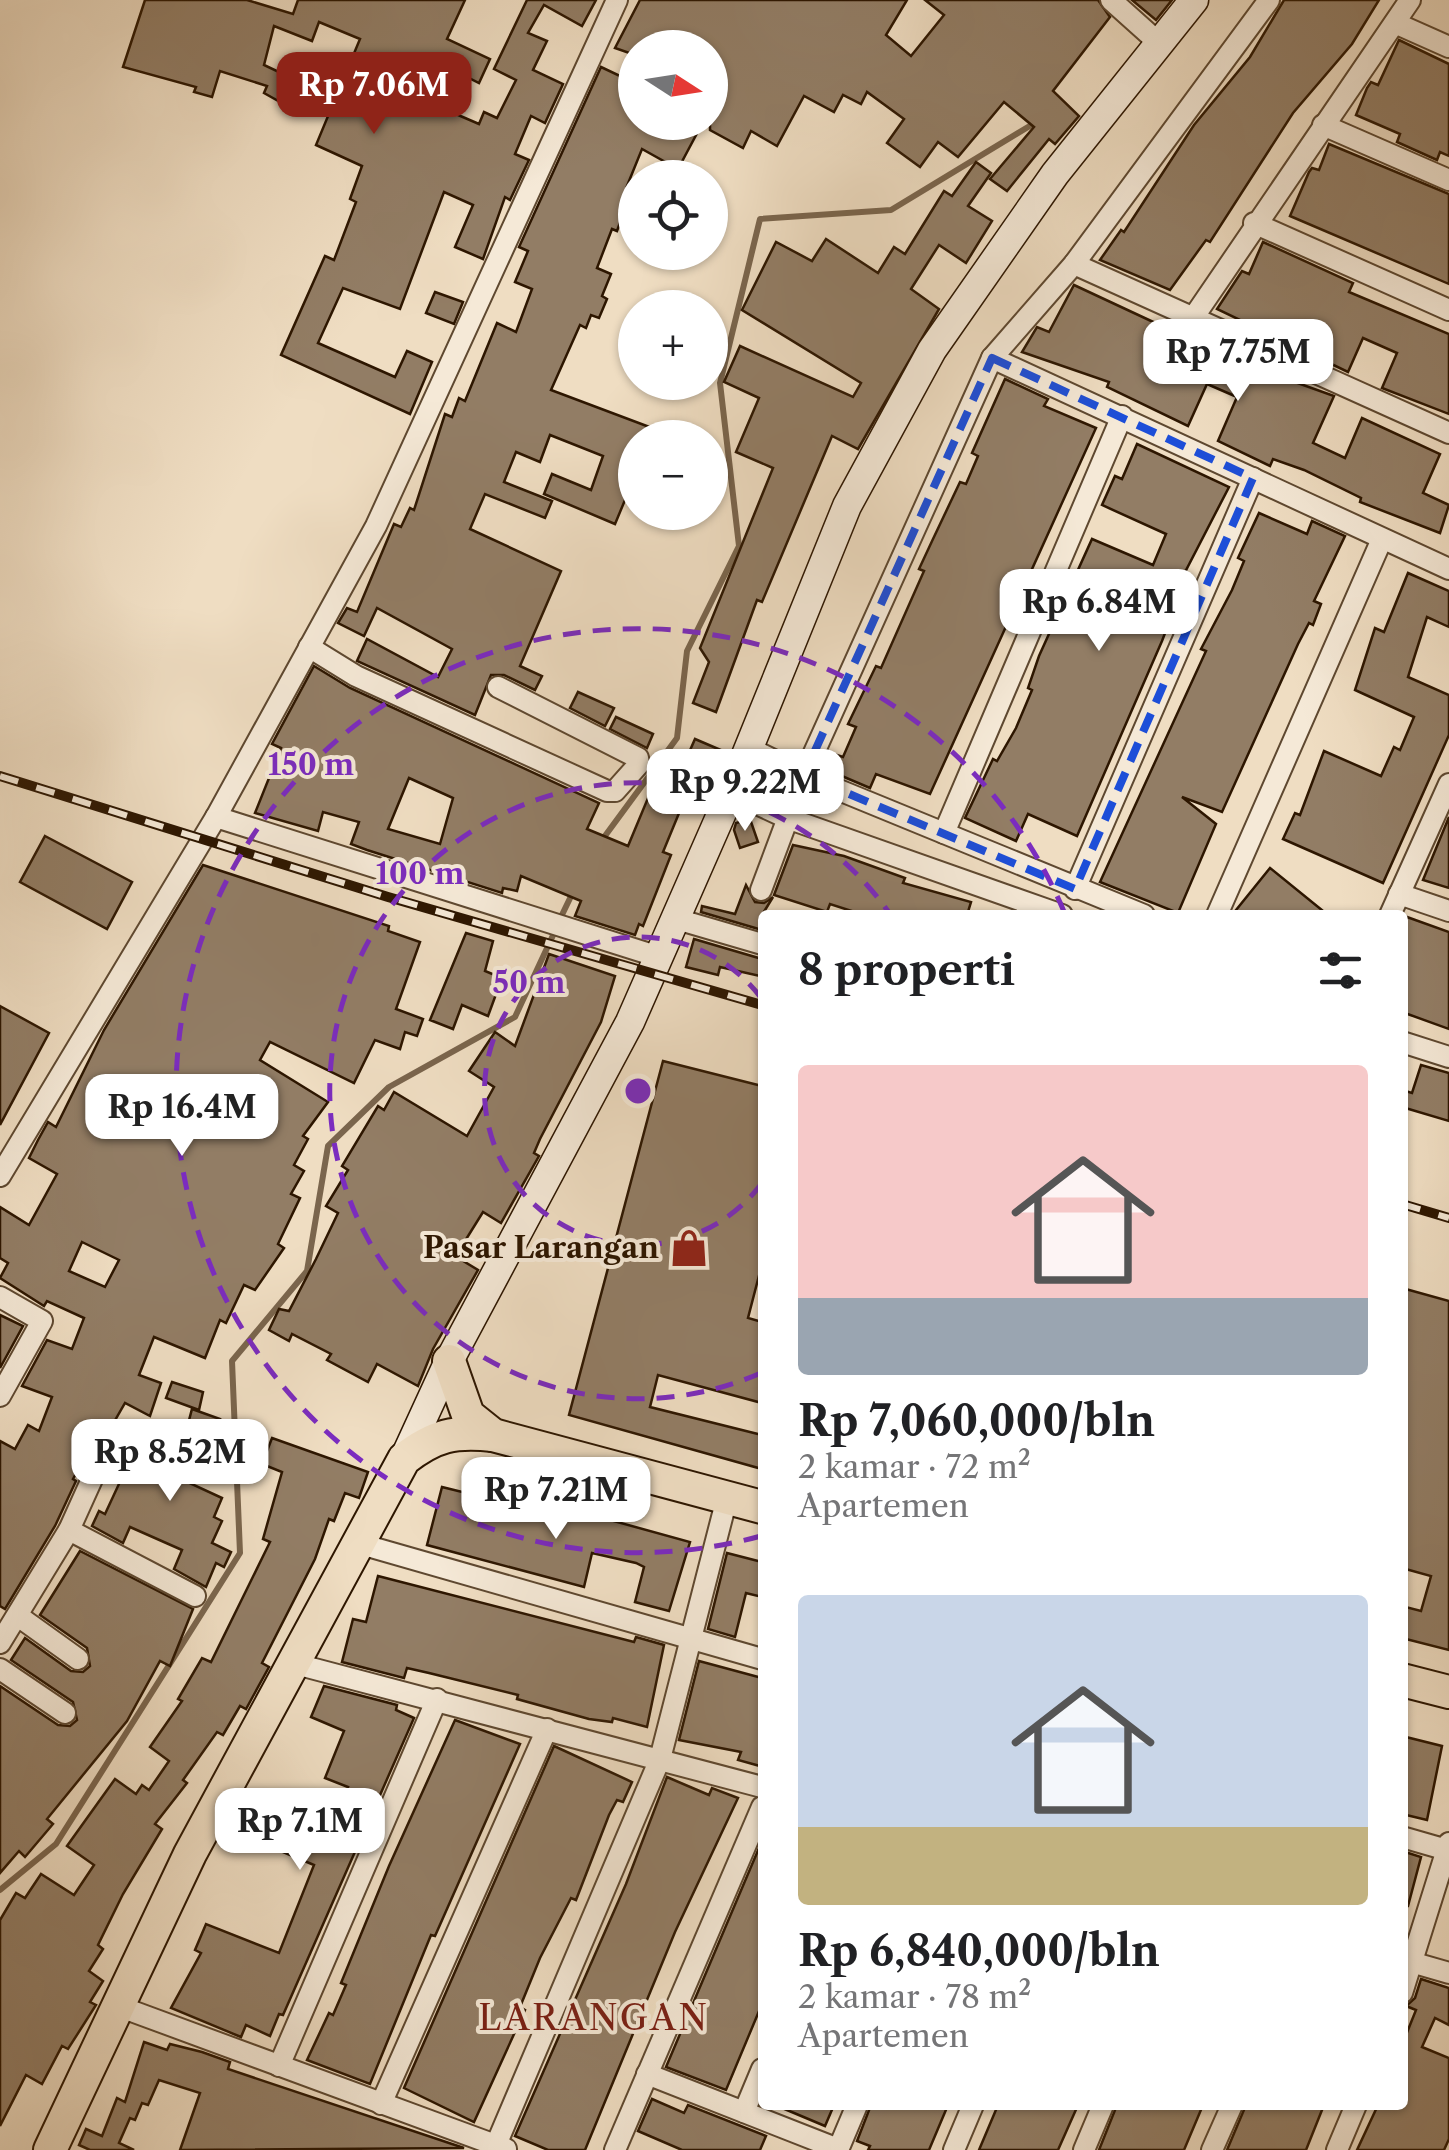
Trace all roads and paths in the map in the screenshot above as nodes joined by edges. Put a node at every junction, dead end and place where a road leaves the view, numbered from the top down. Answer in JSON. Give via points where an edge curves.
{"nodes":[{"id":1,"x":617,"y":0,"type":"edge"},
{"id":2,"x":1111,"y":0,"type":"edge"},
{"id":3,"x":1194,"y":0,"type":"edge"},
{"id":4,"x":1270,"y":0,"type":"edge"},
{"id":5,"x":1410,"y":0,"type":"edge"},
{"id":6,"x":1395,"y":23,"type":"junction"},
{"id":7,"x":1160,"y":43,"type":"junction"},
{"id":8,"x":1449,"y":46,"type":"edge"},
{"id":9,"x":1324,"y":125,"type":"junction"},
{"id":10,"x":1449,"y":180,"type":"edge"},
{"id":11,"x":1254,"y":223,"type":"junction"},
{"id":12,"x":1074,"y":264,"type":"junction"},
{"id":13,"x":1449,"y":310,"type":"edge"},
{"id":14,"x":1193,"y":318,"type":"junction"},
{"id":15,"x":992,"y":358,"type":"junction"},
{"id":16,"x":1122,"y":416,"type":"junction"},
{"id":17,"x":1449,"y":434,"type":"edge"},
{"id":18,"x":1253,"y":478,"type":"junction"},
{"id":19,"x":1382,"y":539,"type":"junction"},
{"id":20,"x":1449,"y":569,"type":"edge"},
{"id":21,"x":310,"y":647,"type":"junction"},
{"id":22,"x":498,"y":687,"type":"dead end"},
{"id":23,"x":749,"y":748,"type":"junction"},
{"id":24,"x":804,"y":775,"type":"junction"},
{"id":25,"x":1449,"y":784,"type":"edge"},
{"id":26,"x":731,"y":792,"type":"junction"},
{"id":27,"x":216,"y":817,"type":"junction"},
{"id":28,"x":787,"y":818,"type":"junction"},
{"id":29,"x":944,"y":833,"type":"junction"},
{"id":30,"x":994,"y":854,"type":"junction"},
{"id":31,"x":979,"y":886,"type":"junction"},
{"id":32,"x":1076,"y":889,"type":"junction"},
{"id":33,"x":761,"y":890,"type":"dead end"},
{"id":34,"x":1399,"y":894,"type":"junction"},
{"id":35,"x":1048,"y":910,"type":"edge"},
{"id":36,"x":1131,"y":910,"type":"edge"},
{"id":37,"x":1219,"y":910,"type":"edge"},
{"id":38,"x":1392,"y":910,"type":"edge"},
{"id":39,"x":1449,"y":911,"type":"edge"},
{"id":40,"x":673,"y":918,"type":"junction"},
{"id":41,"x":758,"y":943,"type":"edge"},
{"id":42,"x":656,"y":956,"type":"junction"},
{"id":43,"x":1408,"y":1044,"type":"edge"},
{"id":44,"x":1449,"y":1057,"type":"edge"},
{"id":45,"x":0,"y":1176,"type":"edge"},
{"id":46,"x":0,"y":1297,"type":"edge"},
{"id":47,"x":449,"y":1360,"type":"junction"},
{"id":48,"x":0,"y":1396,"type":"edge"},
{"id":49,"x":492,"y":1435,"type":"junction"},
{"id":50,"x":102,"y":1457,"type":"dead end"},
{"id":51,"x":404,"y":1460,"type":"junction"},
{"id":52,"x":728,"y":1498,"type":"junction"},
{"id":53,"x":758,"y":1506,"type":"edge"},
{"id":54,"x":69,"y":1530,"type":"junction"},
{"id":55,"x":357,"y":1543,"type":"junction"},
{"id":56,"x":195,"y":1596,"type":"dead end"},
{"id":57,"x":18,"y":1616,"type":"junction"},
{"id":58,"x":691,"y":1639,"type":"junction"},
{"id":59,"x":0,"y":1643,"type":"edge"},
{"id":60,"x":758,"y":1658,"type":"edge"},
{"id":61,"x":78,"y":1659,"type":"dead end"},
{"id":62,"x":292,"y":1663,"type":"junction"},
{"id":63,"x":0,"y":1669,"type":"edge"},
{"id":64,"x":1408,"y":1682,"type":"edge"},
{"id":65,"x":1449,"y":1692,"type":"edge"},
{"id":66,"x":437,"y":1699,"type":"junction"},
{"id":67,"x":66,"y":1713,"type":"dead end"},
{"id":68,"x":547,"y":1729,"type":"junction"},
{"id":69,"x":660,"y":1759,"type":"junction"},
{"id":70,"x":758,"y":1786,"type":"edge"},
{"id":71,"x":758,"y":1816,"type":"edge"},
{"id":72,"x":1408,"y":1838,"type":"edge"},
{"id":73,"x":1448,"y":1847,"type":"edge"},
{"id":74,"x":1409,"y":1961,"type":"edge"},
{"id":75,"x":1449,"y":1973,"type":"edge"},
{"id":76,"x":118,"y":2006,"type":"junction"},
{"id":77,"x":279,"y":2066,"type":"junction"},
{"id":78,"x":647,"y":2074,"type":"junction"},
{"id":79,"x":758,"y":2079,"type":"edge"},
{"id":80,"x":381,"y":2104,"type":"junction"},
{"id":81,"x":855,"y":2110,"type":"edge"},
{"id":82,"x":970,"y":2110,"type":"edge"},
{"id":83,"x":1101,"y":2110,"type":"edge"},
{"id":84,"x":1230,"y":2110,"type":"edge"},
{"id":85,"x":1354,"y":2110,"type":"edge"},
{"id":86,"x":744,"y":2112,"type":"junction"},
{"id":87,"x":502,"y":2148,"type":"edge"},
{"id":88,"x":50,"y":2150,"type":"edge"},
{"id":89,"x":615,"y":2150,"type":"edge"},
{"id":90,"x":838,"y":2150,"type":"edge"},
{"id":91,"x":954,"y":2150,"type":"edge"},
{"id":92,"x":1084,"y":2150,"type":"edge"},
{"id":93,"x":1212,"y":2150,"type":"edge"},
{"id":94,"x":1337,"y":2150,"type":"edge"}],
"edges":[{"from":1,"to":21,"type":"street","via":[[376,526]]},
{"from":2,"to":7,"type":"street"},
{"from":3,"to":7,"type":"main road"},
{"from":4,"to":12,"type":"street"},
{"from":5,"to":6,"type":"street"},
{"from":6,"to":8,"type":"street"},
{"from":6,"to":9,"type":"street"},
{"from":7,"to":23,"type":"main road","via":[[1054,174],[932,350],[846,506]]},
{"from":9,"to":10,"type":"street"},
{"from":9,"to":11,"type":"street"},
{"from":11,"to":13,"type":"street"},
{"from":11,"to":14,"type":"street"},
{"from":12,"to":14,"type":"street"},
{"from":12,"to":15,"type":"street"},
{"from":14,"to":17,"type":"street"},
{"from":15,"to":16,"type":"street"},
{"from":15,"to":24,"type":"street"},
{"from":16,"to":18,"type":"street"},
{"from":16,"to":29,"type":"street"},
{"from":18,"to":19,"type":"street"},
{"from":18,"to":32,"type":"street"},
{"from":19,"to":20,"type":"street"},
{"from":19,"to":37,"type":"street"},
{"from":21,"to":22,"type":"street","via":[[356,676],[607,791],[638,764],[638,758]]},
{"from":21,"to":27,"type":"street"},
{"from":23,"to":24,"type":"street"},
{"from":23,"to":26,"type":"main road"},
{"from":24,"to":28,"type":"street"},
{"from":24,"to":29,"type":"street"},
{"from":25,"to":34,"type":"street"},
{"from":26,"to":28,"type":"street"},
{"from":26,"to":40,"type":"main road"},
{"from":27,"to":42,"type":"street"},
{"from":27,"to":45,"type":"street"},
{"from":28,"to":31,"type":"street"},
{"from":28,"to":33,"type":"street"},
{"from":29,"to":30,"type":"street"},
{"from":30,"to":31,"type":"street"},
{"from":30,"to":32,"type":"street"},
{"from":31,"to":35,"type":"street"},
{"from":32,"to":36,"type":"street"},
{"from":34,"to":38,"type":"street"},
{"from":34,"to":39,"type":"street"},
{"from":40,"to":41,"type":"street"},
{"from":40,"to":42,"type":"main road"},
{"from":42,"to":47,"type":"main road","via":[[597,1087]]},
{"from":43,"to":44,"type":"street"},
{"from":46,"to":48,"type":"street","via":[[42,1321]]},
{"from":47,"to":49,"type":"highway","via":[[468,1415]]},
{"from":47,"to":51,"type":"main road"},
{"from":49,"to":51,"type":"highway","via":[[448,1433]]},
{"from":49,"to":52,"type":"highway"},
{"from":50,"to":54,"type":"street"},
{"from":51,"to":55,"type":"highway"},
{"from":52,"to":53,"type":"highway"},
{"from":52,"to":58,"type":"street"},
{"from":54,"to":56,"type":"street"},
{"from":54,"to":57,"type":"street"},
{"from":55,"to":58,"type":"street"},
{"from":55,"to":62,"type":"highway"},
{"from":57,"to":59,"type":"street"},
{"from":57,"to":61,"type":"street"},
{"from":58,"to":60,"type":"street"},
{"from":58,"to":69,"type":"street"},
{"from":62,"to":66,"type":"street"},
{"from":62,"to":76,"type":"highway"},
{"from":63,"to":67,"type":"street"},
{"from":64,"to":65,"type":"highway"},
{"from":66,"to":68,"type":"street"},
{"from":66,"to":77,"type":"street"},
{"from":68,"to":69,"type":"street"},
{"from":68,"to":80,"type":"street"},
{"from":69,"to":70,"type":"street"},
{"from":69,"to":87,"type":"street"},
{"from":71,"to":78,"type":"street"},
{"from":72,"to":73,"type":"street"},
{"from":73,"to":74,"type":"street"},
{"from":74,"to":75,"type":"street"},
{"from":76,"to":77,"type":"street"},
{"from":76,"to":88,"type":"highway"},
{"from":77,"to":80,"type":"street"},
{"from":78,"to":86,"type":"street"},
{"from":78,"to":89,"type":"street"},
{"from":79,"to":86,"type":"street"},
{"from":80,"to":87,"type":"street"},
{"from":81,"to":90,"type":"street"},
{"from":82,"to":91,"type":"street"},
{"from":83,"to":92,"type":"street"},
{"from":84,"to":93,"type":"street"},
{"from":85,"to":94,"type":"street"},
{"from":86,"to":90,"type":"street"}]}
